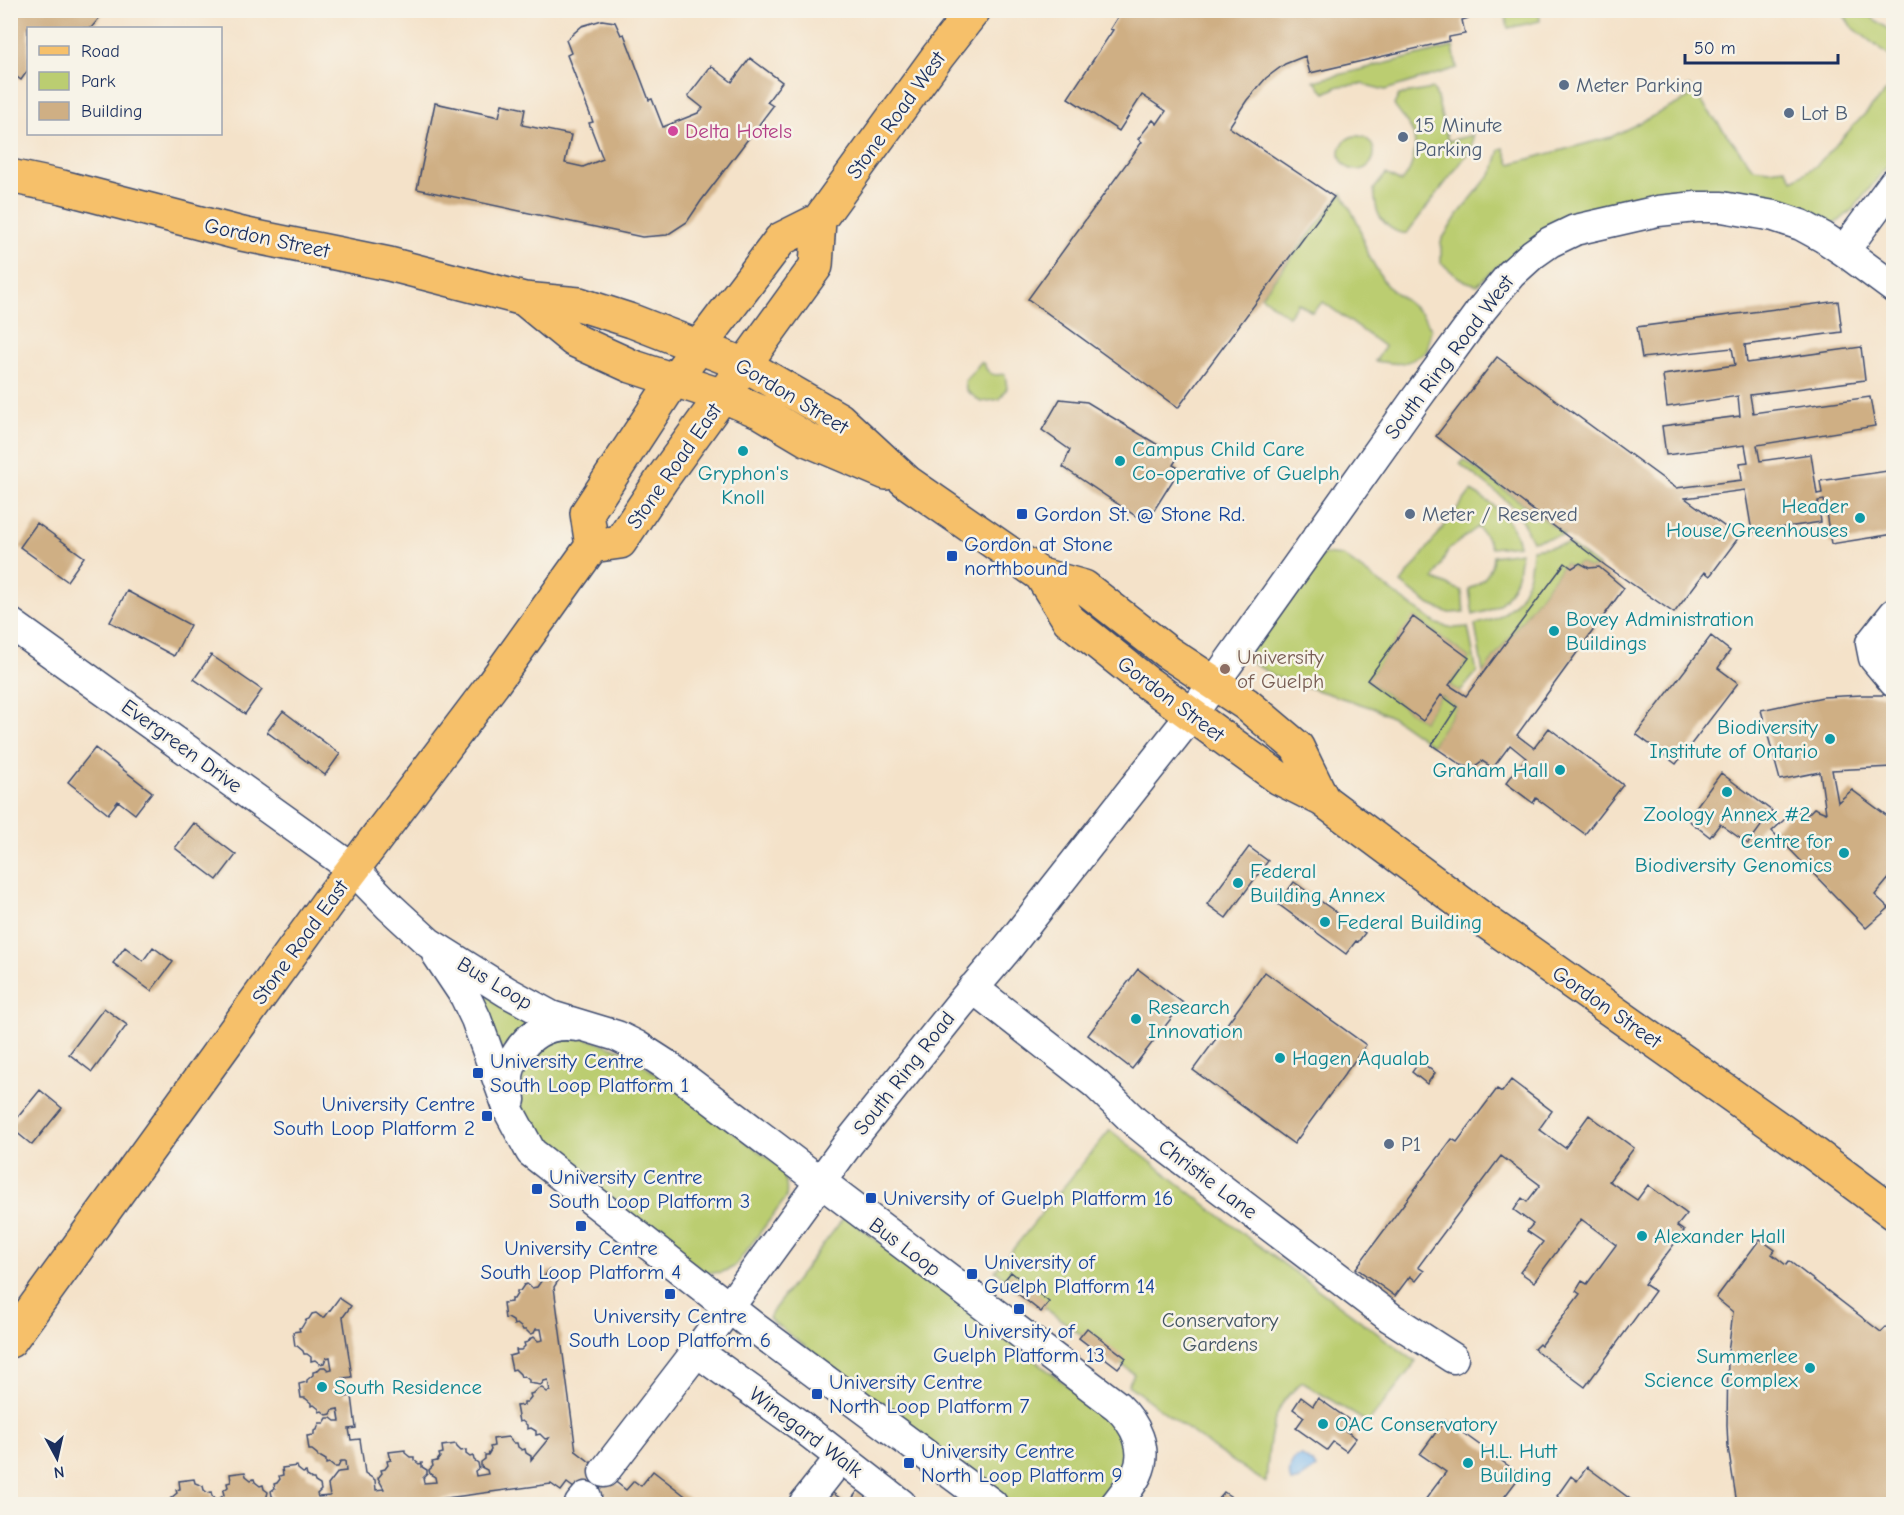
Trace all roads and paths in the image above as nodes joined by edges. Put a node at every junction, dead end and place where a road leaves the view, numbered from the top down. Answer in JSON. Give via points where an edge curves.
{"nodes":[{"id":1,"x":974,"y":10,"type":"edge"},
{"id":2,"x":10,"y":176,"type":"edge"},
{"id":3,"x":1893,"y":183,"type":"edge"},
{"id":4,"x":819,"y":220,"type":"junction"},
{"id":5,"x":1844,"y":251,"type":"junction"},
{"id":6,"x":1893,"y":288,"type":"edge"},
{"id":7,"x":524,"y":299,"type":"junction"},
{"id":8,"x":699,"y":348,"type":"junction"},
{"id":9,"x":745,"y":365,"type":"junction"},
{"id":10,"x":674,"y":380,"type":"junction"},
{"id":11,"x":723,"y":396,"type":"junction"},
{"id":12,"x":907,"y":482,"type":"junction"},
{"id":13,"x":592,"y":546,"type":"junction"},
{"id":14,"x":1041,"y":575,"type":"junction"},
{"id":15,"x":1893,"y":614,"type":"edge"},
{"id":16,"x":10,"y":623,"type":"edge"},
{"id":17,"x":1893,"y":682,"type":"edge"},
{"id":18,"x":1214,"y":683,"type":"junction"},
{"id":19,"x":1192,"y":714,"type":"junction"},
{"id":20,"x":1323,"y":800,"type":"junction"},
{"id":21,"x":353,"y":869,"type":"junction"},
{"id":22,"x":429,"y":943,"type":"junction"},
{"id":23,"x":973,"y":988,"type":"junction"},
{"id":24,"x":598,"y":1029,"type":"junction"},
{"id":25,"x":510,"y":1113,"type":"junction"},
{"id":26,"x":821,"y":1183,"type":"junction"},
{"id":27,"x":1893,"y":1213,"type":"edge"},
{"id":28,"x":730,"y":1307,"type":"junction"},
{"id":29,"x":10,"y":1341,"type":"edge"},
{"id":30,"x":1454,"y":1358,"type":"dead end"},
{"id":31,"x":710,"y":1361,"type":"dead end"},
{"id":32,"x":841,"y":1457,"type":"junction"},
{"id":33,"x":604,"y":1472,"type":"dead end"},
{"id":34,"x":804,"y":1504,"type":"edge"},
{"id":35,"x":901,"y":1504,"type":"edge"},
{"id":36,"x":992,"y":1504,"type":"edge"},
{"id":37,"x":1116,"y":1504,"type":"edge"}],
"edges":[{"from":1,"to":4,"type":"main road","name":"Stone Road West"},
{"from":2,"to":7,"type":"main road","name":"Gordon Street"},
{"from":3,"to":5,"type":"street"},
{"from":4,"to":8,"type":"main road","name":"Stone Road West","via":[[781,239]]},
{"from":4,"to":9,"type":"main road","via":[[816,266]]},
{"from":5,"to":6,"type":"street","name":"South Ring Road West"},
{"from":5,"to":18,"type":"street","name":"South Ring Road West","via":[[1788,220],[1708,207],[1671,209],[1616,220],[1575,230],[1545,246],[1511,274],[1482,309]]},
{"from":7,"to":8,"type":"main road","name":"Gordon Street","via":[[579,304]]},
{"from":7,"to":10,"type":"main road","name":"Gordon Street","via":[[574,340]]},
{"from":8,"to":9,"type":"main road","name":"Gordon Street"},
{"from":8,"to":10,"type":"main road","name":"Stone Road West"},
{"from":9,"to":11,"type":"main road","name":"Stone Road East"},
{"from":9,"to":12,"type":"main road","name":"Gordon Street","via":[[838,419]]},
{"from":10,"to":11,"type":"main road","name":"Gordon Street"},
{"from":10,"to":13,"type":"main road","via":[[587,513]]},
{"from":11,"to":12,"type":"main road","name":"Gordon Street","via":[[808,440]]},
{"from":11,"to":13,"type":"main road","name":"Stone Road East","via":[[620,542]]},
{"from":12,"to":14,"type":"main road","name":"Gordon Street"},
{"from":13,"to":21,"type":"main road","name":"Stone Road East"},
{"from":14,"to":18,"type":"main road","name":"Gordon Street","via":[[1084,587]]},
{"from":14,"to":19,"type":"main road","name":"Gordon Street","via":[[1069,620]]},
{"from":15,"to":17,"type":"street","via":[[1871,643],[1874,658]]},
{"from":16,"to":21,"type":"street","name":"Evergreen Drive"},
{"from":18,"to":19,"type":"street","name":"South Ring Road"},
{"from":18,"to":20,"type":"main road","name":"Gordon Street","via":[[1297,747]]},
{"from":19,"to":20,"type":"main road","name":"Gordon Street","via":[[1279,778]]},
{"from":19,"to":23,"type":"street","name":"South Ring Road"},
{"from":20,"to":27,"type":"main road","name":"Gordon Street"},
{"from":21,"to":22,"type":"street","name":"Bus Loop"},
{"from":21,"to":29,"type":"main road","name":"Stone Road East"},
{"from":22,"to":24,"type":"street","name":"Bus Loop","via":[[551,1016]]},
{"from":22,"to":25,"type":"street","name":"Bus Loop","via":[[476,1019]]},
{"from":23,"to":26,"type":"street","name":"South Ring Road"},
{"from":23,"to":30,"type":"street","name":"Christie Lane","via":[[1096,1084],[1175,1154],[1391,1318]]},
{"from":24,"to":25,"type":"street","name":"Bus Loop","via":[[555,1026],[531,1036],[510,1068]]},
{"from":24,"to":26,"type":"street","name":"Bus Loop","via":[[637,1046],[664,1064]]},
{"from":25,"to":28,"type":"street","name":"Bus Loop","via":[[531,1152]]},
{"from":26,"to":28,"type":"street","name":"South Ring Road"},
{"from":26,"to":37,"type":"street","name":"Bus Loop","via":[[1126,1415],[1137,1434],[1141,1456],[1137,1475]]},
{"from":28,"to":33,"type":"street","name":"South Ring Road"},
{"from":28,"to":36,"type":"street","name":"Bus Loop"},
{"from":31,"to":32,"type":"street","name":"Winegard Walk"},
{"from":32,"to":34,"type":"street"},
{"from":32,"to":35,"type":"street","name":"Winegard Walk"}]}
